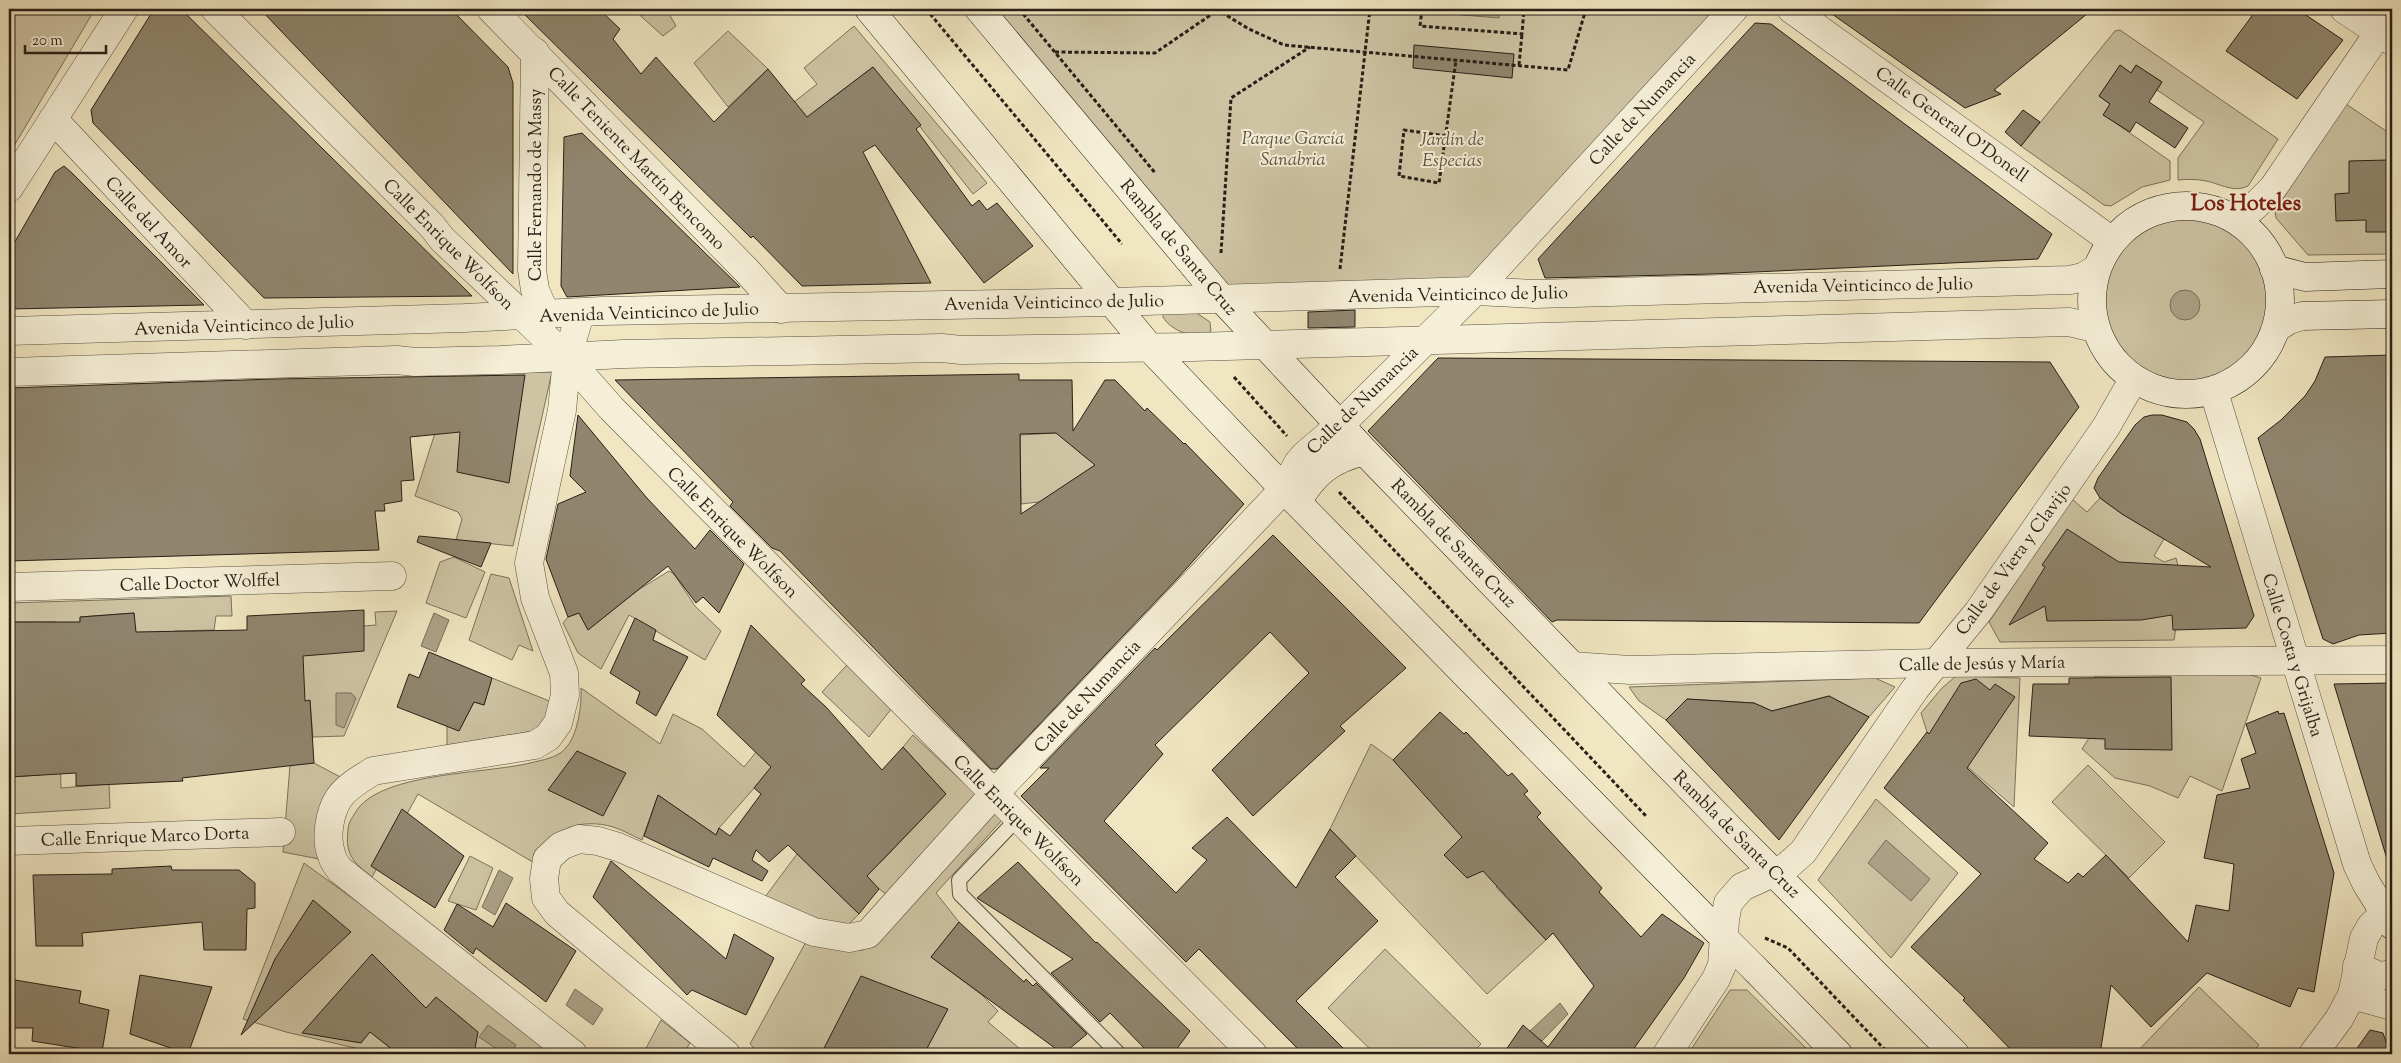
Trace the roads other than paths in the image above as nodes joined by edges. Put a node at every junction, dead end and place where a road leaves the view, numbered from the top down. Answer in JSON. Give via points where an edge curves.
{"nodes":[{"id":1,"x":124,"y":9,"type":"edge"},
{"id":2,"x":215,"y":9,"type":"edge"},
{"id":3,"x":491,"y":9,"type":"edge"},
{"id":4,"x":869,"y":9,"type":"edge"},
{"id":5,"x":979,"y":9,"type":"edge"},
{"id":6,"x":1734,"y":9,"type":"edge"},
{"id":7,"x":1791,"y":9,"type":"edge"},
{"id":8,"x":2344,"y":9,"type":"edge"},
{"id":9,"x":2388,"y":29,"type":"edge"},
{"id":10,"x":535,"y":52,"type":"junction"},
{"id":11,"x":52,"y":119,"type":"junction"},
{"id":12,"x":9,"y":188,"type":"edge"},
{"id":13,"x":2237,"y":220,"type":"junction"},
{"id":14,"x":2112,"y":241,"type":"junction"},
{"id":15,"x":2096,"y":269,"type":"junction"},
{"id":16,"x":2274,"y":269,"type":"junction"},
{"id":17,"x":2392,"y":274,"type":"edge"},
{"id":18,"x":1475,"y":291,"type":"junction"},
{"id":19,"x":1221,"y":298,"type":"junction"},
{"id":20,"x":1112,"y":302,"type":"junction"},
{"id":21,"x":781,"y":308,"type":"junction"},
{"id":22,"x":546,"y":314,"type":"junction"},
{"id":23,"x":580,"y":314,"type":"junction"},
{"id":24,"x":2392,"y":314,"type":"edge"},
{"id":25,"x":520,"y":316,"type":"junction"},
{"id":26,"x":246,"y":326,"type":"junction"},
{"id":27,"x":2278,"y":327,"type":"junction"},
{"id":28,"x":2095,"y":328,"type":"junction"},
{"id":29,"x":9,"y":331,"type":"edge"},
{"id":30,"x":1423,"y":340,"type":"junction"},
{"id":31,"x":1264,"y":344,"type":"junction"},
{"id":32,"x":1150,"y":348,"type":"junction"},
{"id":33,"x":567,"y":358,"type":"junction"},
{"id":34,"x":9,"y":372,"type":"edge"},
{"id":35,"x":2133,"y":380,"type":"junction"},
{"id":36,"x":2214,"y":392,"type":"junction"},
{"id":37,"x":1340,"y":425,"type":"junction"},
{"id":38,"x":1364,"y":451,"type":"junction"},
{"id":39,"x":1312,"y":463,"type":"junction"},
{"id":40,"x":1290,"y":495,"type":"junction"},
{"id":41,"x":392,"y":576,"type":"dead end"},
{"id":42,"x":9,"y":588,"type":"edge"},
{"id":43,"x":2294,"y":660,"type":"junction"},
{"id":44,"x":2392,"y":660,"type":"edge"},
{"id":45,"x":1936,"y":663,"type":"junction"},
{"id":46,"x":1572,"y":666,"type":"junction"},
{"id":47,"x":994,"y":795,"type":"junction"},
{"id":48,"x":1017,"y":819,"type":"junction"},
{"id":49,"x":281,"y":832,"type":"dead end"},
{"id":50,"x":9,"y":841,"type":"edge"},
{"id":51,"x":1775,"y":873,"type":"junction"},
{"id":52,"x":2390,"y":915,"type":"edge"},
{"id":53,"x":1724,"y":938,"type":"junction"},
{"id":54,"x":2358,"y":966,"type":"junction"},
{"id":55,"x":2392,"y":974,"type":"edge"},
{"id":56,"x":2352,"y":996,"type":"junction"},
{"id":57,"x":2392,"y":1006,"type":"edge"},
{"id":58,"x":1118,"y":1053,"type":"edge"},
{"id":59,"x":573,"y":1054,"type":"edge"},
{"id":60,"x":726,"y":1054,"type":"edge"},
{"id":61,"x":1253,"y":1054,"type":"edge"},
{"id":62,"x":1667,"y":1054,"type":"edge"},
{"id":63,"x":1838,"y":1054,"type":"edge"},
{"id":64,"x":1955,"y":1054,"type":"edge"},
{"id":65,"x":2313,"y":1054,"type":"edge"}],
"edges":[{"from":1,"to":11,"type":"street"},
{"from":2,"to":25,"type":"street","name":"Calle Enrique Wolfson"},
{"from":3,"to":10,"type":"street","name":"Calle Teniente Martín Bencomo"},
{"from":4,"to":20,"type":"street"},
{"from":5,"to":19,"type":"street","name":"Rambla de Santa Cruz"},
{"from":6,"to":18,"type":"street","name":"Calle de Numancia"},
{"from":7,"to":14,"type":"street","name":"Calle General O'Donell"},
{"from":8,"to":9,"type":"street"},
{"from":9,"to":13,"type":"street","via":[[2273,188]]},
{"from":10,"to":21,"type":"street","name":"Calle Teniente Martín Bencomo"},
{"from":10,"to":22,"type":"street","name":"Calle Fernando de Massy","via":[[532,270],[535,290]]},
{"from":11,"to":12,"type":"street"},
{"from":11,"to":26,"type":"street","name":"Calle del Amor"},
{"from":13,"to":14,"type":"street","via":[[2219,211],[2192,206],[2167,207],[2145,215]]},
{"from":13,"to":16,"type":"street","via":[[2265,247]]},
{"from":14,"to":15,"type":"street"},
{"from":15,"to":18,"type":"street","name":"Avenida Veinticinco de Julio","via":[[2070,280],[1535,294]]},
{"from":15,"to":28,"type":"street","via":[[2092,298]]},
{"from":16,"to":17,"type":"street","via":[[2305,277]]},
{"from":16,"to":27,"type":"street","via":[[2280,297]]},
{"from":18,"to":19,"type":"street","name":"Avenida Veinticinco de Julio"},
{"from":18,"to":30,"type":"street","name":"Calle de Numancia"},
{"from":19,"to":20,"type":"street","name":"Avenida Veinticinco de Julio"},
{"from":19,"to":31,"type":"street","name":"Rambla de Santa Cruz"},
{"from":20,"to":21,"type":"street","name":"Avenida Veinticinco de Julio"},
{"from":20,"to":32,"type":"street"},
{"from":21,"to":23,"type":"street","name":"Avenida Veinticinco de Julio"},
{"from":22,"to":23,"type":"street","name":"Avenida Veinticinco de Julio"},
{"from":22,"to":25,"type":"street","name":"Avenida Veinticinco de Julio"},
{"from":23,"to":33,"type":"street"},
{"from":24,"to":27,"type":"street","via":[[2302,316]]},
{"from":25,"to":26,"type":"street","name":"Avenida Veinticinco de Julio"},
{"from":25,"to":33,"type":"street","name":"Calle Enrique Wolfson"},
{"from":26,"to":29,"type":"street","name":"Avenida Veinticinco de Julio"},
{"from":27,"to":36,"type":"street","via":[[2265,354],[2242,378]]},
{"from":28,"to":30,"type":"street","via":[[2069,322]]},
{"from":28,"to":35,"type":"street","via":[[2112,360]]},
{"from":30,"to":31,"type":"street"},
{"from":30,"to":37,"type":"street","name":"Calle de Numancia"},
{"from":31,"to":32,"type":"street"},
{"from":31,"to":37,"type":"street","name":"Rambla de Santa Cruz"},
{"from":32,"to":33,"type":"street","via":[[932,348]]},
{"from":32,"to":40,"type":"street"},
{"from":33,"to":34,"type":"street"},
{"from":33,"to":47,"type":"street","name":"Calle Enrique Wolfson","via":[[612,409]]},
{"from":33,"to":59,"type":"street","via":[[562,410],[529,563],[535,598],[564,673],[565,695],[558,723],[548,737],[534,744],[372,771],[339,798],[331,815],[329,838],[331,856],[340,870]]},
{"from":35,"to":36,"type":"street","via":[[2165,394]]},
{"from":35,"to":45,"type":"street","name":"Calle de Viera y Clavijo","via":[[2106,427],[1978,612]]},
{"from":36,"to":43,"type":"street","name":"Calle Costa y Grijalba"},
{"from":37,"to":38,"type":"street","name":"Rambla de Santa Cruz"},
{"from":37,"to":39,"type":"street","name":"Calle de Numancia"},
{"from":38,"to":39,"type":"street"},
{"from":38,"to":46,"type":"street","name":"Rambla de Santa Cruz"},
{"from":39,"to":40,"type":"street","name":"Calle de Numancia","via":[[1298,463]]},
{"from":40,"to":47,"type":"street","name":"Calle de Numancia"},
{"from":40,"to":53,"type":"street"},
{"from":41,"to":42,"type":"street","name":"Calle Doctor Wolffel"},
{"from":43,"to":44,"type":"street","name":"Calle de Jesús y María"},
{"from":43,"to":45,"type":"street","name":"Calle de Jesús y María"},
{"from":43,"to":52,"type":"street","name":"Calle Costa y Grijalba","via":[[2357,864],[2366,883]]},
{"from":45,"to":46,"type":"street","name":"Calle de Jesús y María","via":[[1630,670]]},
{"from":45,"to":51,"type":"street","name":"Calle de Viera y Clavijo","via":[[1914,689],[1803,852]]},
{"from":46,"to":51,"type":"street","name":"Rambla de Santa Cruz"},
{"from":47,"to":48,"type":"street","name":"Calle Enrique Wolfson"},
{"from":47,"to":60,"type":"street","name":"Calle de Numancia","via":[[868,934],[848,938],[814,932],[598,841],[579,839],[561,846],[547,859],[546,898],[557,913]]},
{"from":48,"to":58,"type":"lane","via":[[959,880],[960,894]]},
{"from":48,"to":61,"type":"street","name":"Calle Enrique Wolfson"},
{"from":49,"to":50,"type":"street","name":"Calle Enrique Marco Dorta"},
{"from":51,"to":53,"type":"street","name":"Calle de Viera y Clavijo","via":[[1750,882],[1736,892],[1726,909]]},
{"from":51,"to":64,"type":"street","name":"Rambla de Santa Cruz"},
{"from":52,"to":54,"type":"street","via":[[2364,938]]},
{"from":53,"to":62,"type":"street","name":"Calle de Viera y Clavijo","via":[[1722,965],[1716,979]]},
{"from":53,"to":63,"type":"street"},
{"from":54,"to":55,"type":"street","via":[[2379,976]]},
{"from":54,"to":56,"type":"street"},
{"from":56,"to":57,"type":"street"},
{"from":56,"to":65,"type":"street"}]}
